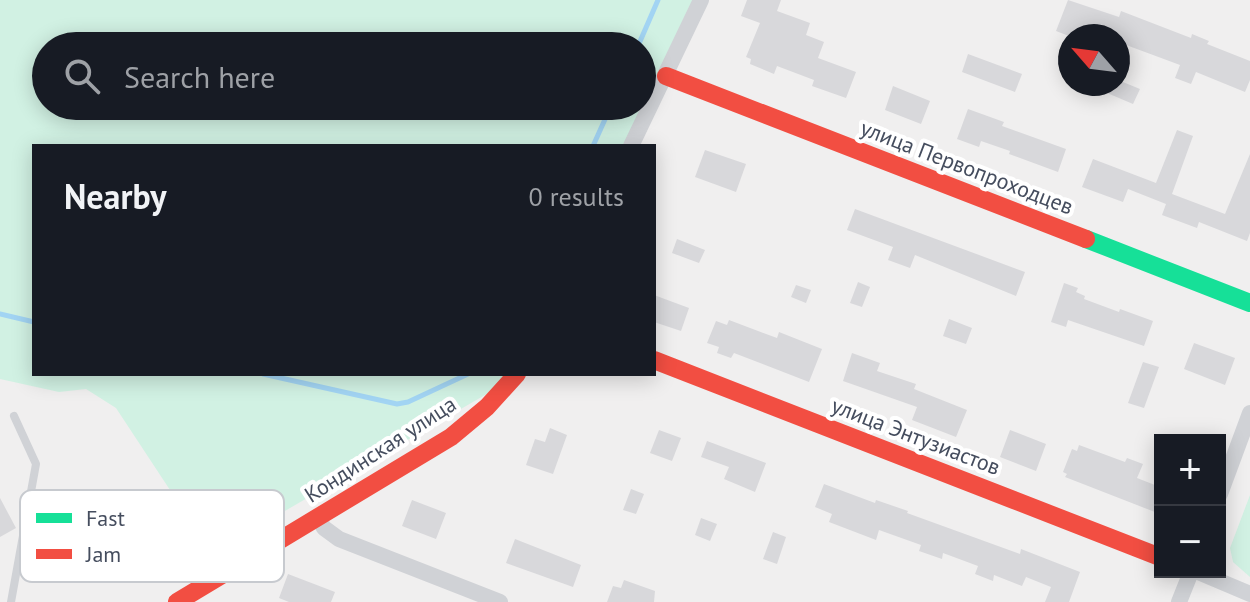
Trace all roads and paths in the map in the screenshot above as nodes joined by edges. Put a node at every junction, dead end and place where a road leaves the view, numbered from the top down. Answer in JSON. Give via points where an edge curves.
{"nodes":[{"id":1,"x":701,"y":0,"type":"edge"},
{"id":2,"x":666,"y":76,"type":"junction"},
{"id":3,"x":656,"y":96,"type":"edge"},
{"id":4,"x":644,"y":120,"type":"edge"},
{"id":5,"x":632,"y":144,"type":"edge"},
{"id":6,"x":1250,"y":303,"type":"edge"},
{"id":7,"x":656,"y":361,"type":"edge"},
{"id":8,"x":515,"y":376,"type":"edge"},
{"id":9,"x":1250,"y":413,"type":"edge"},
{"id":10,"x":14,"y":416,"type":"dead end"},
{"id":11,"x":1226,"y":478,"type":"edge"},
{"id":12,"x":31,"y":490,"type":"edge"},
{"id":13,"x":318,"y":518,"type":"junction"},
{"id":14,"x":284,"y":538,"type":"edge"},
{"id":15,"x":20,"y":552,"type":"edge"},
{"id":16,"x":1154,"y":555,"type":"edge"},
{"id":17,"x":1189,"y":578,"type":"edge"},
{"id":18,"x":1212,"y":578,"type":"edge"},
{"id":19,"x":211,"y":582,"type":"edge"},
{"id":20,"x":1250,"y":594,"type":"edge"},
{"id":21,"x":11,"y":602,"type":"edge"},
{"id":22,"x":177,"y":602,"type":"edge"},
{"id":23,"x":500,"y":602,"type":"edge"},
{"id":24,"x":1179,"y":602,"type":"edge"}],
"edges":[{"from":1,"to":2,"type":"street"},
{"from":2,"to":3,"type":"street"},
{"from":2,"to":6,"type":"street","name":"улица Первопроходцев"},
{"from":4,"to":5,"type":"street"},
{"from":7,"to":16,"type":"street","name":"улица Энтузиастов"},
{"from":8,"to":13,"type":"street","name":"Кондинская улица","via":[[451,437]]},
{"from":9,"to":11,"type":"street"},
{"from":10,"to":12,"type":"lane","via":[[36,464]]},
{"from":13,"to":14,"type":"street","name":"Кондинская улица"},
{"from":13,"to":23,"type":"street","via":[[339,539]]},
{"from":15,"to":21,"type":"lane"},
{"from":17,"to":24,"type":"street"},
{"from":18,"to":20,"type":"street"},
{"from":19,"to":22,"type":"street","name":"Кондинская улица"}]}
